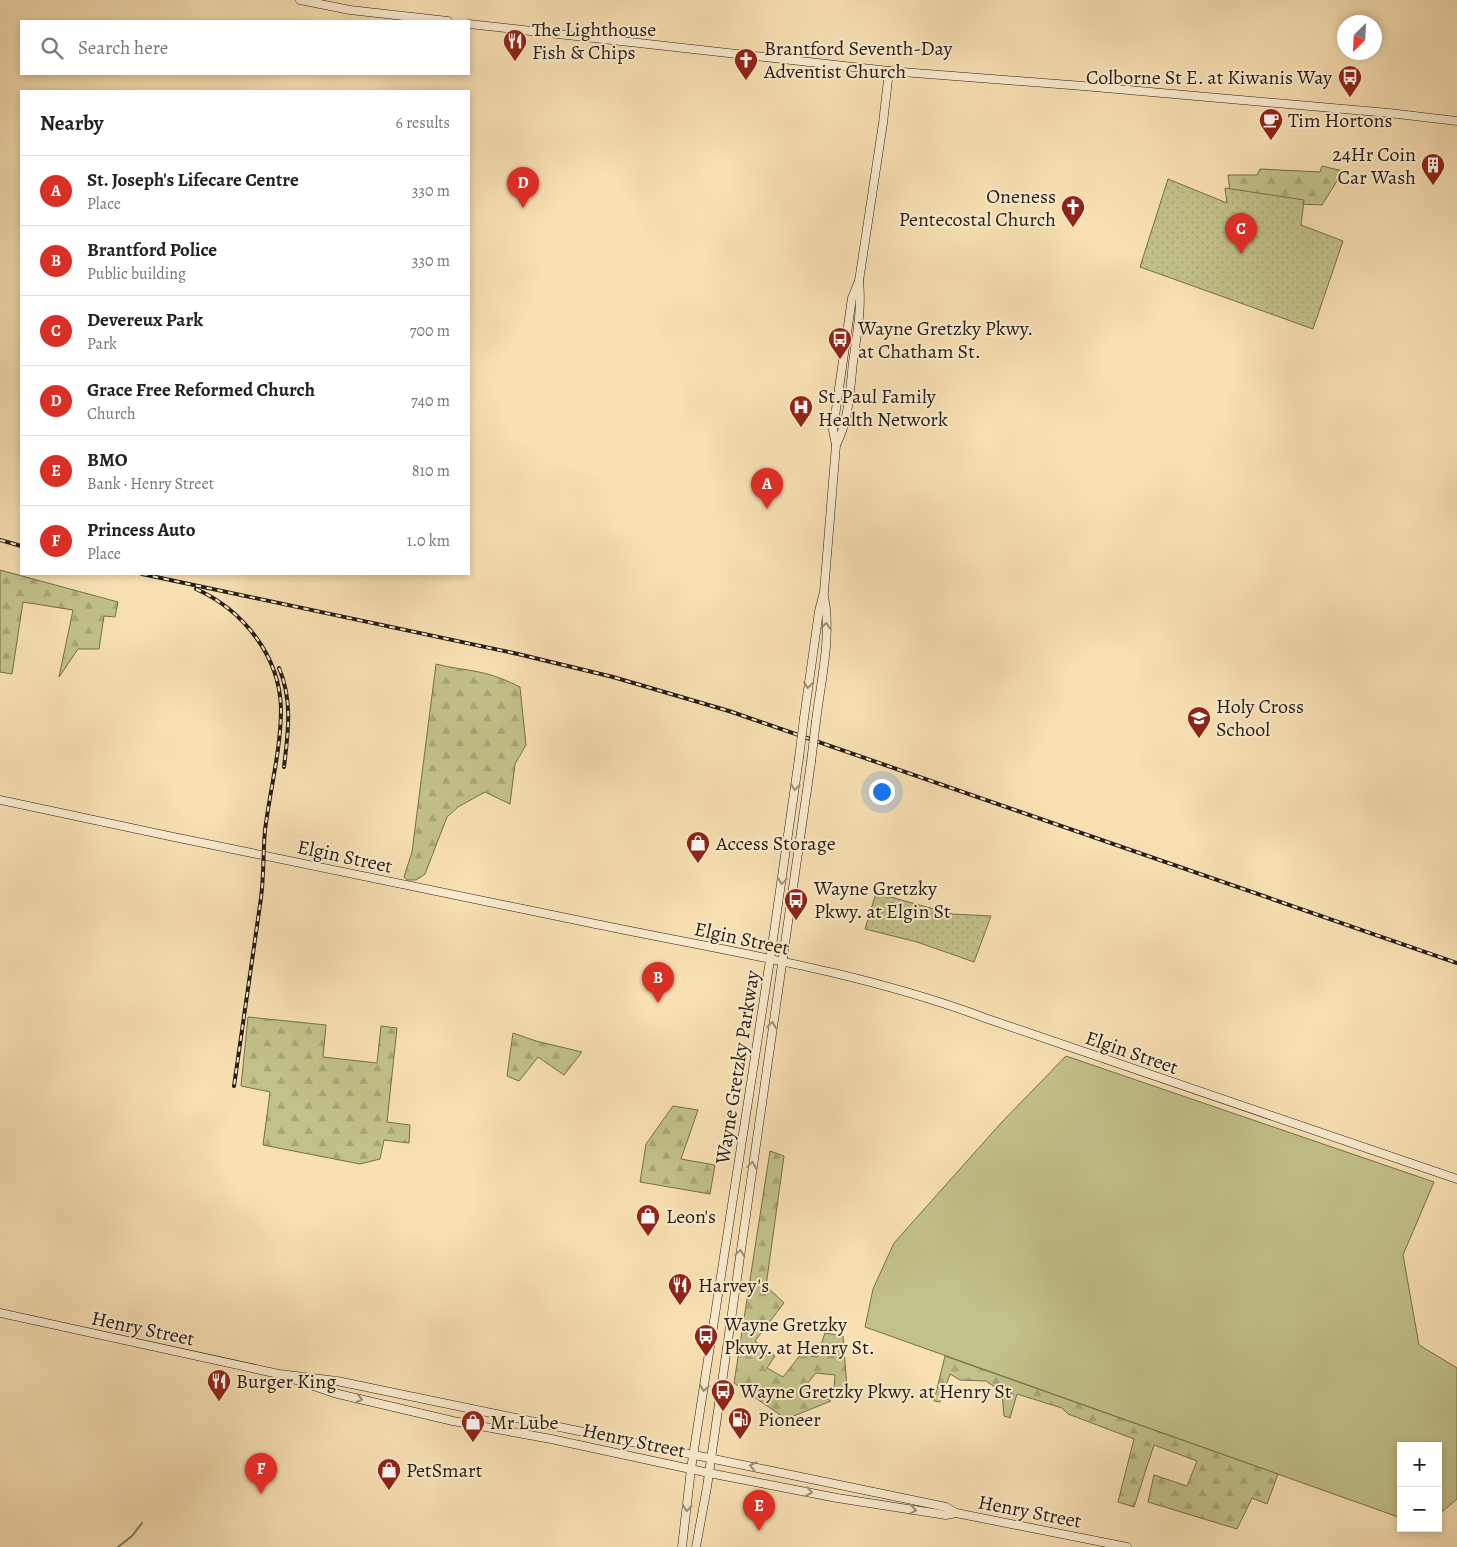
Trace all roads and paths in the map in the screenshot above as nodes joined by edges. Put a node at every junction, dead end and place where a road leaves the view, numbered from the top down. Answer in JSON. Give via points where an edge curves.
{"nodes":[{"id":1,"x":300,"y":0,"type":"edge"},
{"id":2,"x":439,"y":20,"type":"edge"},
{"id":3,"x":470,"y":24,"type":"edge"},
{"id":4,"x":888,"y":71,"type":"junction"},
{"id":5,"x":1457,"y":121,"type":"edge"},
{"id":6,"x":824,"y":592,"type":"junction"},
{"id":7,"x":0,"y":800,"type":"edge"},
{"id":8,"x":770,"y":960,"type":"junction"},
{"id":9,"x":781,"y":962,"type":"junction"},
{"id":10,"x":1457,"y":1180,"type":"edge"},
{"id":11,"x":0,"y":1313,"type":"edge"},
{"id":12,"x":279,"y":1374,"type":"junction"},
{"id":13,"x":694,"y":1454,"type":"junction"},
{"id":14,"x":711,"y":1457,"type":"junction"},
{"id":15,"x":691,"y":1469,"type":"junction"},
{"id":16,"x":709,"y":1473,"type":"junction"},
{"id":17,"x":956,"y":1513,"type":"junction"},
{"id":18,"x":682,"y":1547,"type":"edge"},
{"id":19,"x":696,"y":1547,"type":"edge"},
{"id":20,"x":1127,"y":1547,"type":"edge"}],
"edges":[{"from":1,"to":2,"type":"main road","via":[[350,10]]},
{"from":3,"to":4,"type":"main road"},
{"from":4,"to":5,"type":"main road"},
{"from":4,"to":6,"type":"main road","name":"Wayne Gretzky Parkway","via":[[859,280],[861,300],[851,380],[843,432],[836,445]]},
{"from":6,"to":8,"type":"main road","name":"Wayne Gretzky Parkway","one_way":true,"bridge":true,"via":[[816,628]]},
{"from":9,"to":6,"type":"main road","name":"Wayne Gretzky Parkway","one_way":true,"bridge":true,"via":[[824,660],[827,611]]},
{"from":7,"to":8,"type":"main road","name":"Elgin Street"},
{"from":8,"to":9,"type":"main road","name":"Elgin Street"},
{"from":8,"to":13,"type":"main road","name":"Wayne Gretzky Parkway","one_way":true},
{"from":9,"to":10,"type":"main road","name":"Elgin Street","via":[[942,1002]]},
{"from":14,"to":9,"type":"main road","name":"Wayne Gretzky Parkway","one_way":true},
{"from":11,"to":12,"type":"main road","name":"Henry Street"},
{"from":12,"to":13,"type":"main road","name":"Henry Street","via":[[337,1381]]},
{"from":12,"to":15,"type":"main road","name":"Henry Street","one_way":true,"via":[[334,1393],[446,1419]]},
{"from":13,"to":14,"type":"main road","name":"Henry Street"},
{"from":13,"to":15,"type":"main road","name":"Wayne Gretzky Parkway"},
{"from":14,"to":16,"type":"main road","name":"Wayne Gretzky Parkway"},
{"from":17,"to":14,"type":"main road","name":"Henry Street","one_way":true,"via":[[946,1507]]},
{"from":15,"to":16,"type":"main road","name":"Henry Street"},
{"from":15,"to":18,"type":"main road","name":"Wayne Gretzky Parkway","one_way":true},
{"from":16,"to":17,"type":"main road","name":"Henry Street","one_way":true,"via":[[946,1516]]},
{"from":16,"to":19,"type":"main road","name":"Wayne Gretzky Parkway"},
{"from":17,"to":20,"type":"main road","name":"Henry Street"}]}
